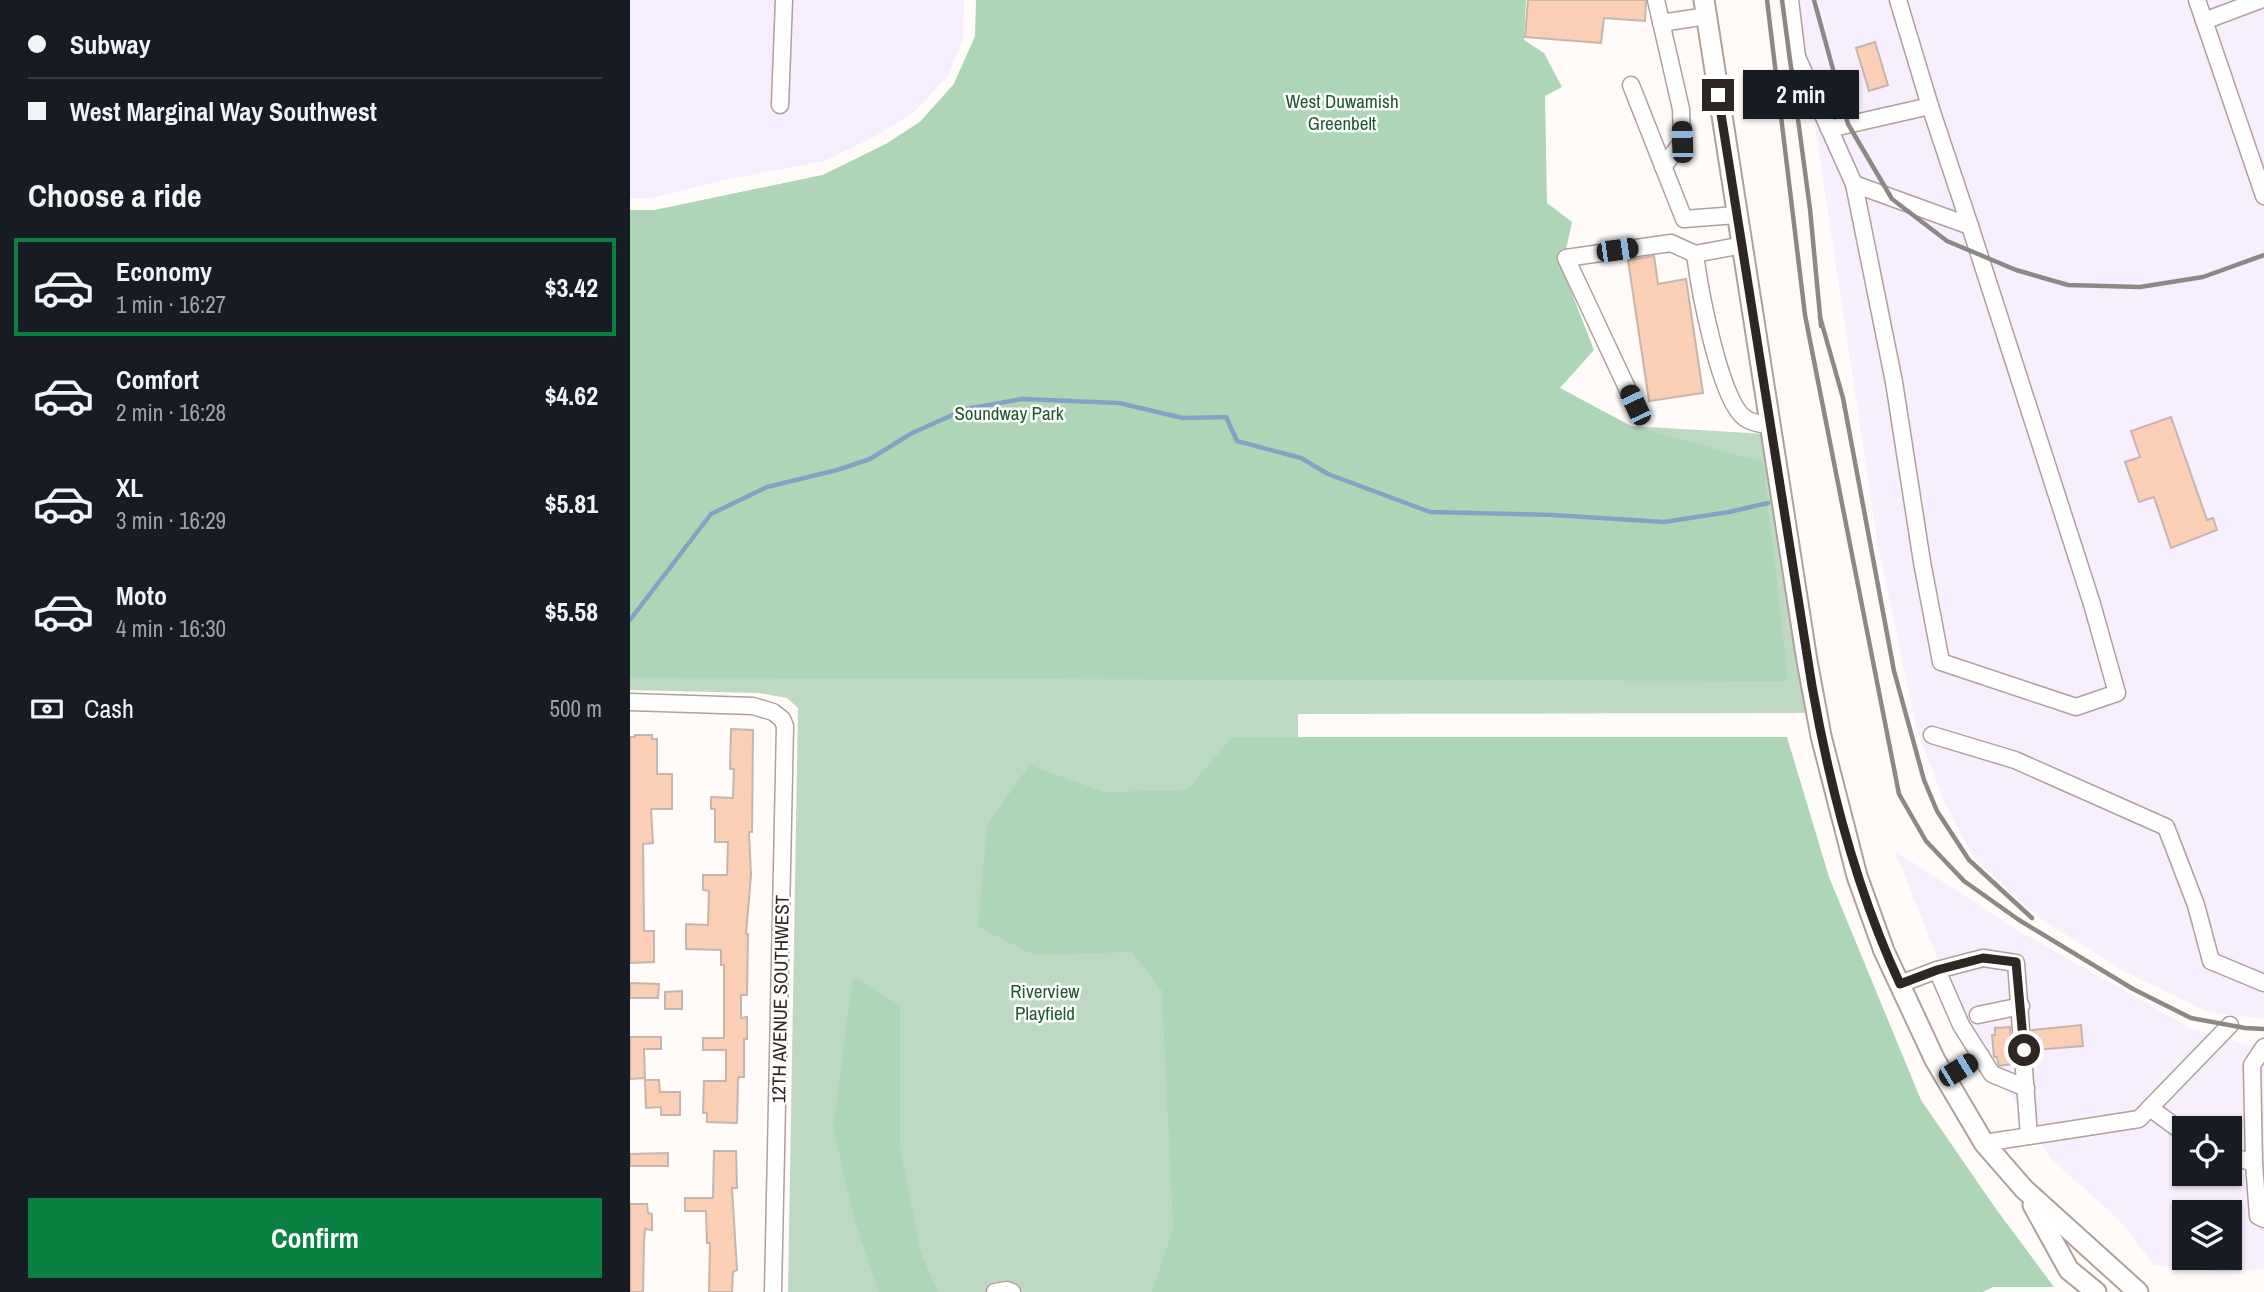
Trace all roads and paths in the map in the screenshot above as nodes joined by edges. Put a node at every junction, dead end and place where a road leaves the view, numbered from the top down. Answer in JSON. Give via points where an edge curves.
{"nodes":[{"id":1,"x":784,"y":0,"type":"edge"},
{"id":2,"x":1656,"y":0,"type":"edge"},
{"id":3,"x":1790,"y":0,"type":"edge"},
{"id":4,"x":1898,"y":0,"type":"edge"},
{"id":5,"x":2196,"y":0,"type":"edge"},
{"id":6,"x":2260,"y":0,"type":"edge"},
{"id":7,"x":1705,"y":8,"type":"edge"},
{"id":8,"x":2204,"y":21,"type":"junction"},
{"id":9,"x":1661,"y":23,"type":"junction"},
{"id":10,"x":1631,"y":85,"type":"dead end"},
{"id":11,"x":780,"y":105,"type":"dead end"},
{"id":12,"x":1930,"y":106,"type":"junction"},
{"id":13,"x":1829,"y":129,"type":"junction"},
{"id":14,"x":2264,"y":143,"type":"edge"},
{"id":15,"x":2248,"y":149,"type":"junction"},
{"id":16,"x":1663,"y":167,"type":"junction"},
{"id":17,"x":1854,"y":184,"type":"junction"},
{"id":18,"x":2264,"y":196,"type":"edge"},
{"id":19,"x":1737,"y":215,"type":"junction"},
{"id":20,"x":1970,"y":226,"type":"junction"},
{"id":21,"x":1742,"y":244,"type":"junction"},
{"id":22,"x":1695,"y":254,"type":"junction"},
{"id":23,"x":1635,"y":405,"type":"dead end"},
{"id":24,"x":1770,"y":426,"type":"junction"},
{"id":25,"x":630,"y":702,"type":"edge"},
{"id":26,"x":1933,"y":734,"type":"dead end"},
{"id":27,"x":1937,"y":970,"type":"junction"},
{"id":28,"x":2264,"y":983,"type":"edge"},
{"id":29,"x":1900,"y":984,"type":"junction"},
{"id":30,"x":2021,"y":1006,"type":"junction"},
{"id":31,"x":1978,"y":1015,"type":"dead end"},
{"id":32,"x":2230,"y":1025,"type":"dead end"},
{"id":33,"x":2264,"y":1047,"type":"edge"},
{"id":34,"x":1981,"y":1056,"type":"junction"},
{"id":35,"x":1945,"y":1078,"type":"junction"},
{"id":36,"x":2026,"y":1088,"type":"junction"},
{"id":37,"x":2150,"y":1108,"type":"junction"},
{"id":38,"x":2172,"y":1124,"type":"edge"},
{"id":39,"x":2029,"y":1136,"type":"junction"},
{"id":40,"x":1984,"y":1143,"type":"junction"},
{"id":41,"x":2242,"y":1160,"type":"edge"},
{"id":42,"x":2254,"y":1163,"type":"junction"},
{"id":43,"x":2024,"y":1189,"type":"junction"},
{"id":44,"x":2264,"y":1219,"type":"edge"},
{"id":45,"x":2069,"y":1270,"type":"junction"},
{"id":46,"x":773,"y":1292,"type":"edge"},
{"id":47,"x":995,"y":1292,"type":"edge"},
{"id":48,"x":1012,"y":1292,"type":"edge"},
{"id":49,"x":2070,"y":1292,"type":"edge"},
{"id":50,"x":2096,"y":1292,"type":"edge"},
{"id":51,"x":2138,"y":1292,"type":"edge"}],
"edges":[{"from":1,"to":11,"type":"street"},
{"from":2,"to":9,"type":"street"},
{"from":3,"to":13,"type":"street","via":[[1797,57]]},
{"from":4,"to":12,"type":"street"},
{"from":5,"to":8,"type":"street"},
{"from":6,"to":8,"type":"street"},
{"from":7,"to":9,"type":"street"},
{"from":7,"to":19,"type":"main road"},
{"from":8,"to":15,"type":"street"},
{"from":9,"to":16,"type":"street","via":[[1681,108],[1682,142]]},
{"from":10,"to":16,"type":"street"},
{"from":12,"to":13,"type":"street"},
{"from":12,"to":20,"type":"street"},
{"from":13,"to":17,"type":"street"},
{"from":14,"to":15,"type":"street"},
{"from":15,"to":18,"type":"street"},
{"from":16,"to":19,"type":"street","via":[[1684,219]]},
{"from":17,"to":20,"type":"street"},
{"from":17,"to":20,"type":"street","via":[[1894,382],[1941,662],[2076,707],[2117,693]]},
{"from":19,"to":21,"type":"main road"},
{"from":21,"to":22,"type":"street"},
{"from":21,"to":24,"type":"main road"},
{"from":22,"to":23,"type":"street","via":[[1671,243],[1566,258]]},
{"from":22,"to":24,"type":"street","via":[[1718,364],[1731,399],[1744,418]]},
{"from":24,"to":29,"type":"main road","via":[[1821,736],[1857,876]]},
{"from":25,"to":46,"type":"street","name":"12TH AVENUE SOUTHWEST","via":[[753,706],[782,719],[786,736]]},
{"from":26,"to":28,"type":"street","via":[[2015,760],[2166,827],[2196,905],[2211,961]]},
{"from":27,"to":29,"type":"street"},
{"from":27,"to":30,"type":"street","via":[[1983,958],[2016,962]]},
{"from":27,"to":34,"type":"street","via":[[1961,1025]]},
{"from":29,"to":35,"type":"main road"},
{"from":30,"to":31,"type":"street"},
{"from":30,"to":36,"type":"street"},
{"from":32,"to":37,"type":"street"},
{"from":33,"to":42,"type":"street","via":[[2252,1065]]},
{"from":34,"to":35,"type":"street"},
{"from":34,"to":36,"type":"street","via":[[1992,1074]]},
{"from":35,"to":40,"type":"main road"},
{"from":36,"to":39,"type":"street"},
{"from":37,"to":38,"type":"street"},
{"from":37,"to":39,"type":"street","via":[[2139,1119]]},
{"from":39,"to":40,"type":"street"},
{"from":40,"to":43,"type":"main road"},
{"from":41,"to":42,"type":"street"},
{"from":42,"to":44,"type":"street","via":[[2258,1216]]},
{"from":43,"to":45,"type":"main road"},
{"from":43,"to":51,"type":"main road"},
{"from":45,"to":49,"type":"main road"},
{"from":45,"to":50,"type":"main road"},
{"from":47,"to":48,"type":"street"}]}
